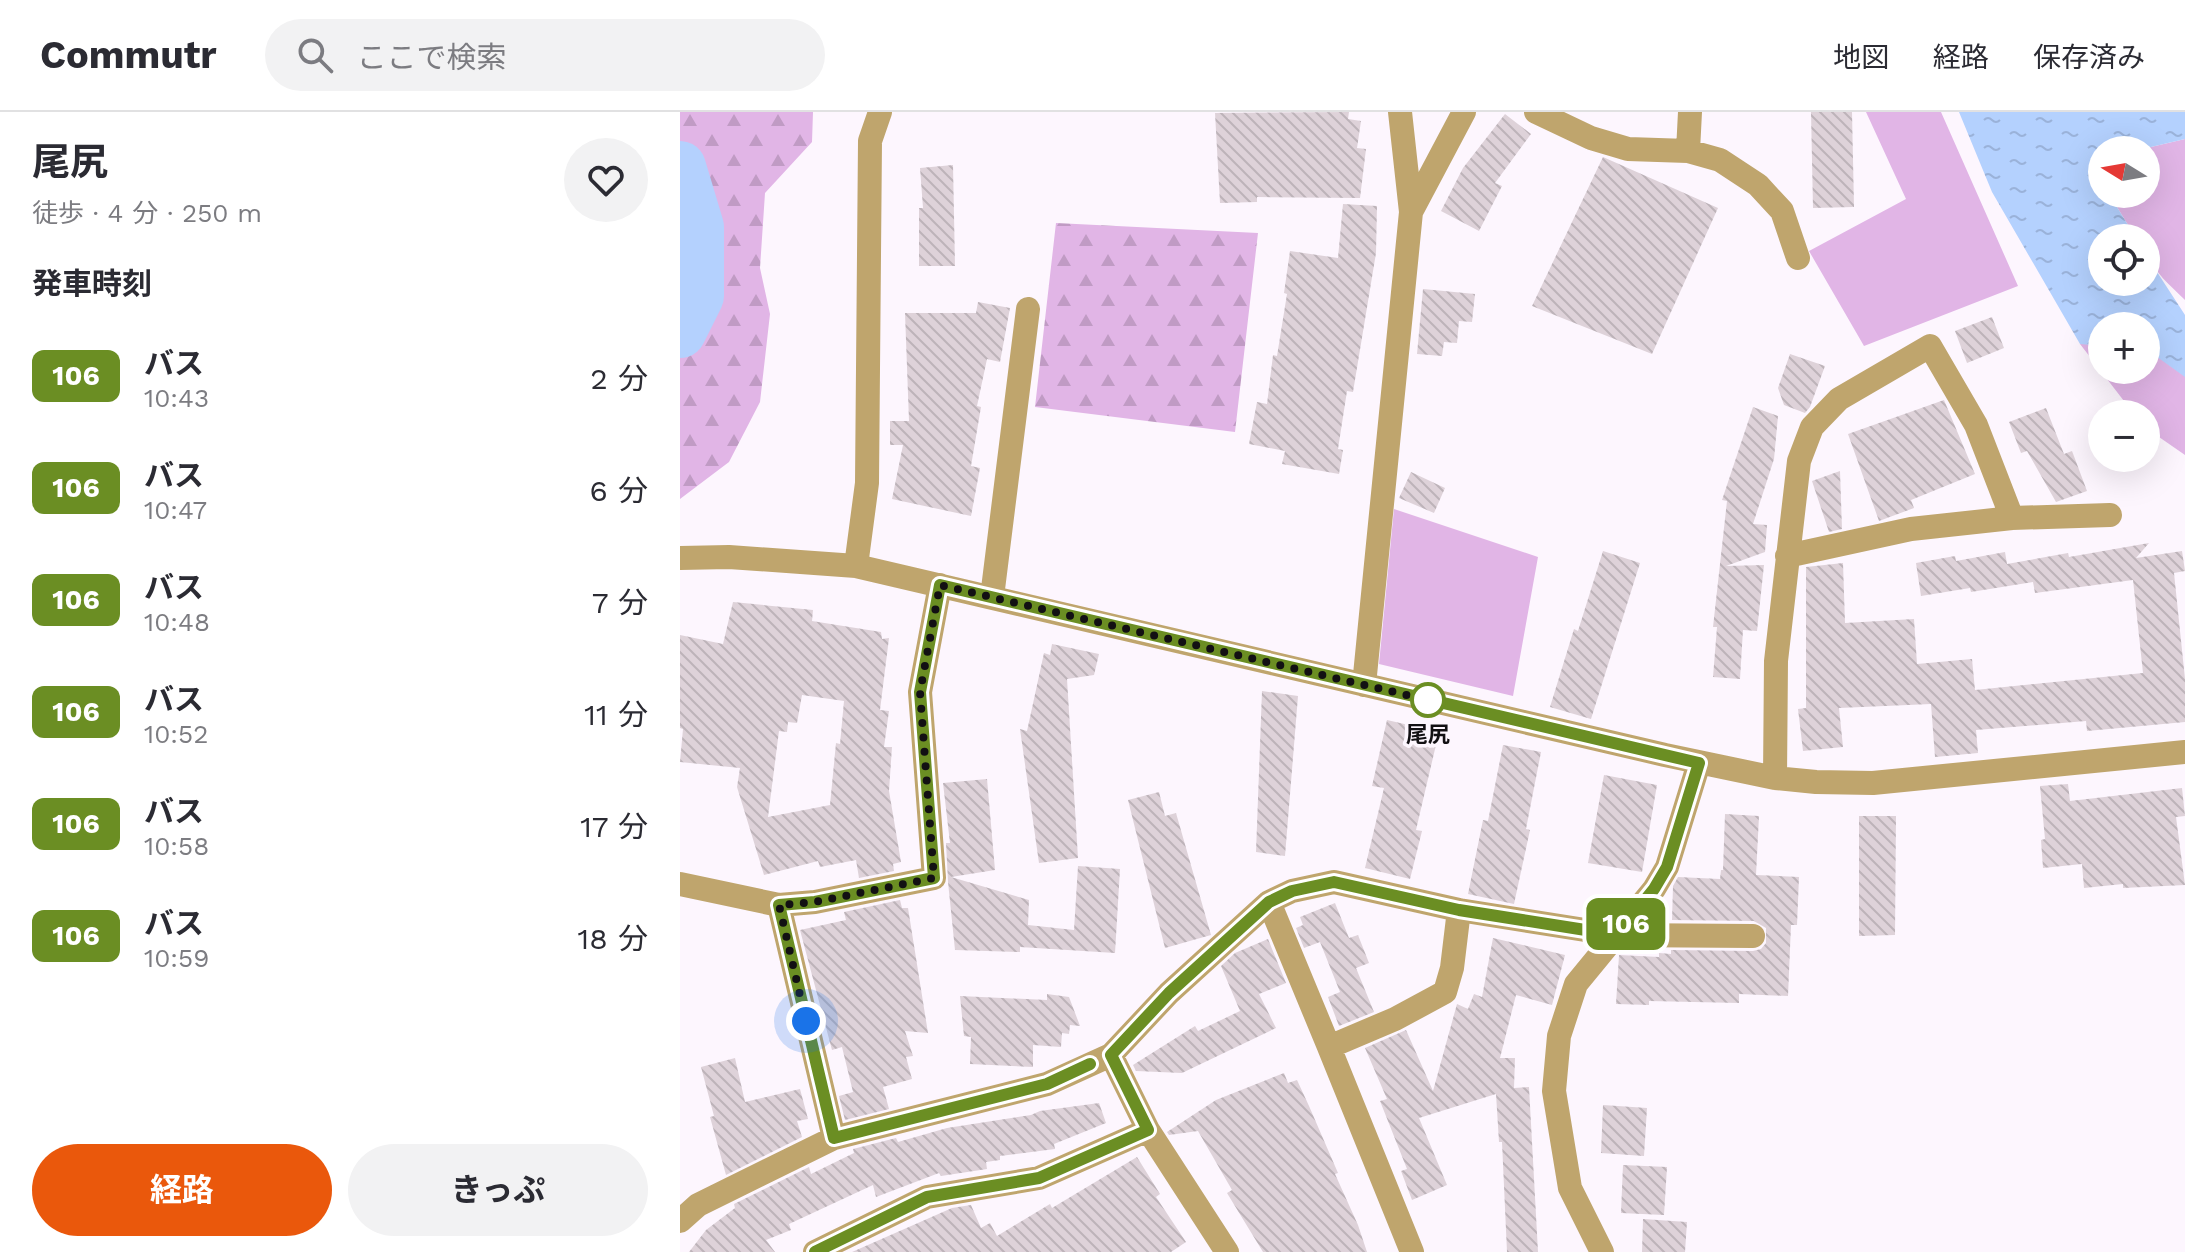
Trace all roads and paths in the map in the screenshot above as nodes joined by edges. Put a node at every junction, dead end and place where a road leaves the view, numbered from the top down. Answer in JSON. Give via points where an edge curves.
{"nodes":[{"id":1,"x":880,"y":112,"type":"edge"},
{"id":2,"x":1400,"y":112,"type":"edge"},
{"id":3,"x":1464,"y":112,"type":"edge"},
{"id":4,"x":1536,"y":112,"type":"edge"},
{"id":5,"x":1690,"y":112,"type":"edge"},
{"id":6,"x":1688,"y":151,"type":"junction"},
{"id":7,"x":1411,"y":212,"type":"junction"},
{"id":8,"x":1798,"y":258,"type":"dead end"},
{"id":9,"x":1028,"y":309,"type":"dead end"},
{"id":10,"x":2110,"y":515,"type":"dead end"},
{"id":11,"x":2012,"y":518,"type":"junction"},
{"id":12,"x":1787,"y":556,"type":"junction"},
{"id":13,"x":680,"y":558,"type":"edge"},
{"id":14,"x":856,"y":566,"type":"junction"},
{"id":15,"x":940,"y":585,"type":"junction"},
{"id":16,"x":992,"y":597,"type":"junction"},
{"id":17,"x":1364,"y":685,"type":"junction"},
{"id":18,"x":2185,"y":752,"type":"edge"},
{"id":19,"x":1699,"y":763,"type":"junction"},
{"id":20,"x":1775,"y":778,"type":"junction"},
{"id":21,"x":680,"y":884,"type":"edge"},
{"id":22,"x":1269,"y":902,"type":"junction"},
{"id":23,"x":779,"y":905,"type":"junction"},
{"id":24,"x":1459,"y":910,"type":"junction"},
{"id":25,"x":1617,"y":935,"type":"junction"},
{"id":26,"x":1753,"y":936,"type":"dead end"},
{"id":27,"x":1329,"y":1047,"type":"junction"},
{"id":28,"x":1111,"y":1055,"type":"junction"},
{"id":29,"x":1148,"y":1130,"type":"junction"},
{"id":30,"x":834,"y":1138,"type":"junction"},
{"id":31,"x":680,"y":1221,"type":"edge"},
{"id":32,"x":1225,"y":1251,"type":"edge"},
{"id":33,"x":815,"y":1252,"type":"edge"},
{"id":34,"x":1412,"y":1252,"type":"edge"},
{"id":35,"x":1602,"y":1252,"type":"edge"}],
"edges":[{"from":1,"to":14,"type":"street","via":[[870,141],[867,483]]},
{"from":2,"to":7,"type":"street"},
{"from":3,"to":7,"type":"street"},
{"from":4,"to":6,"type":"street","via":[[1628,149]]},
{"from":5,"to":6,"type":"street"},
{"from":6,"to":8,"type":"street","via":[[1720,160],[1758,185],[1782,211]]},
{"from":7,"to":17,"type":"street"},
{"from":9,"to":16,"type":"street"},
{"from":10,"to":11,"type":"street"},
{"from":11,"to":12,"type":"street","via":[[1911,529]]},
{"from":11,"to":12,"type":"street","via":[[1976,425],[1930,346],[1839,399],[1812,427],[1799,461]]},
{"from":12,"to":20,"type":"street","via":[[1776,661]]},
{"from":13,"to":14,"type":"street"},
{"from":14,"to":15,"type":"street"},
{"from":15,"to":16,"type":"street"},
{"from":15,"to":23,"type":"street","via":[[920,692],[934,878]]},
{"from":16,"to":17,"type":"street"},
{"from":17,"to":19,"type":"street"},
{"from":18,"to":20,"type":"street","via":[[1873,783]]},
{"from":19,"to":20,"type":"street"},
{"from":19,"to":25,"type":"street","via":[[1667,867]]},
{"from":21,"to":23,"type":"street"},
{"from":22,"to":24,"type":"street","via":[[1334,882]]},
{"from":22,"to":27,"type":"street"},
{"from":22,"to":28,"type":"street","via":[[1169,993]]},
{"from":23,"to":30,"type":"street"},
{"from":24,"to":25,"type":"street"},
{"from":24,"to":27,"type":"street","via":[[1445,992]]},
{"from":25,"to":26,"type":"street"},
{"from":25,"to":35,"type":"street","via":[[1576,984],[1559,1036],[1554,1091],[1570,1188]]},
{"from":27,"to":34,"type":"street"},
{"from":28,"to":29,"type":"street"},
{"from":28,"to":30,"type":"street","via":[[1047,1084]]},
{"from":29,"to":32,"type":"street"},
{"from":29,"to":33,"type":"street","via":[[1039,1178],[927,1197]]},
{"from":30,"to":31,"type":"street","via":[[698,1205]]}]}
